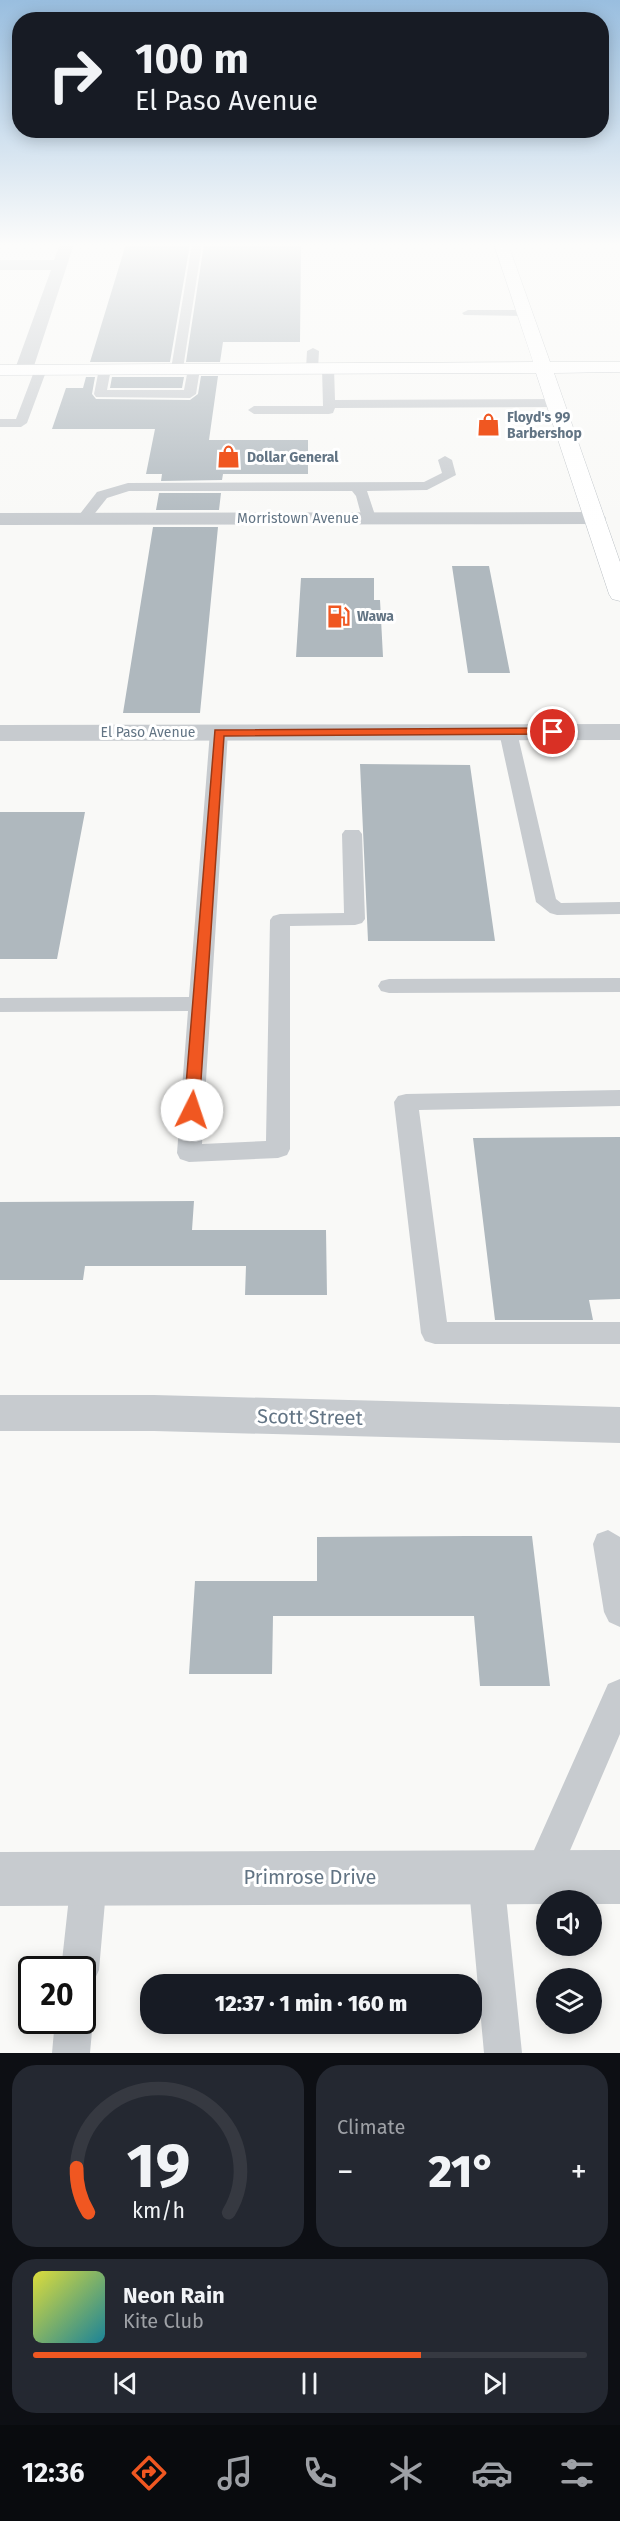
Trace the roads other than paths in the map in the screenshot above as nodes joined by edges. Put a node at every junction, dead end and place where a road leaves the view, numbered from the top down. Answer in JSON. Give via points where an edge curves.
{"nodes":[{"id":1,"x":40,"y":340,"type":"edge"},
{"id":2,"x":188,"y":340,"type":"edge"},
{"id":3,"x":534,"y":340,"type":"edge"},
{"id":4,"x":318,"y":363,"type":"junction"},
{"id":5,"x":544,"y":367,"type":"junction"},
{"id":6,"x":620,"y":367,"type":"edge"},
{"id":7,"x":0,"y":369,"type":"edge"},
{"id":8,"x":33,"y":369,"type":"junction"},
{"id":9,"x":105,"y":369,"type":"junction"},
{"id":10,"x":185,"y":369,"type":"junction"},
{"id":11,"x":557,"y":403,"type":"junction"},
{"id":12,"x":329,"y":404,"type":"junction"},
{"id":13,"x":254,"y":410,"type":"dead end"},
{"id":14,"x":0,"y":423,"type":"edge"},
{"id":15,"x":445,"y":460,"type":"dead end"},
{"id":16,"x":356,"y":487,"type":"junction"},
{"id":17,"x":369,"y":518,"type":"junction"},
{"id":18,"x":595,"y":518,"type":"junction"},
{"id":19,"x":0,"y":519,"type":"edge"},
{"id":20,"x":83,"y":519,"type":"junction"},
{"id":21,"x":620,"y":594,"type":"edge"},
{"id":22,"x":219,"y":732,"type":"junction"},
{"id":23,"x":508,"y":732,"type":"junction"},
{"id":24,"x":620,"y":732,"type":"edge"},
{"id":25,"x":0,"y":733,"type":"edge"},
{"id":26,"x":352,"y":834,"type":"dead end"},
{"id":27,"x":620,"y":908,"type":"edge"},
{"id":28,"x":620,"y":985,"type":"edge"},
{"id":29,"x":389,"y":986,"type":"dead end"},
{"id":30,"x":199,"y":1004,"type":"junction"},
{"id":31,"x":0,"y":1005,"type":"edge"},
{"id":32,"x":620,"y":1098,"type":"edge"},
{"id":33,"x":620,"y":1333,"type":"edge"},
{"id":34,"x":0,"y":1413,"type":"edge"},
{"id":35,"x":620,"y":1425,"type":"edge"},
{"id":36,"x":608,"y":1544,"type":"dead end"},
{"id":37,"x":620,"y":1612,"type":"edge"},
{"id":38,"x":620,"y":1695,"type":"edge"},
{"id":39,"x":486,"y":1877,"type":"junction"},
{"id":40,"x":540,"y":1877,"type":"junction"},
{"id":41,"x":620,"y":1877,"type":"edge"},
{"id":42,"x":0,"y":1879,"type":"edge"},
{"id":43,"x":89,"y":1879,"type":"junction"},
{"id":44,"x":81,"y":1956,"type":"edge"},
{"id":45,"x":73,"y":2034,"type":"edge"},
{"id":46,"x":71,"y":2053,"type":"edge"},
{"id":47,"x":503,"y":2053,"type":"edge"}],
"edges":[{"from":1,"to":8,"type":"street"},
{"from":2,"to":10,"type":"lane"},
{"from":3,"to":5,"type":"street"},
{"from":4,"to":5,"type":"street"},
{"from":4,"to":10,"type":"street"},
{"from":4,"to":12,"type":"lane"},
{"from":5,"to":6,"type":"street"},
{"from":5,"to":11,"type":"street"},
{"from":7,"to":8,"type":"street"},
{"from":8,"to":9,"type":"street"},
{"from":8,"to":14,"type":"lane","via":[[21,423]]},
{"from":9,"to":10,"type":"street"},
{"from":9,"to":10,"type":"lane","via":[[100,394],[190,394]]},
{"from":11,"to":12,"type":"lane"},
{"from":11,"to":18,"type":"street"},
{"from":12,"to":13,"type":"lane","via":[[329,410]]},
{"from":15,"to":16,"type":"lane","via":[[448,475],[427,486]]},
{"from":16,"to":17,"type":"lane","via":[[363,495]]},
{"from":16,"to":20,"type":"lane","via":[[128,487],[102,495]]},
{"from":17,"to":18,"type":"street","name":"Morristown Avenue"},
{"from":17,"to":20,"type":"street","name":"Morristown Avenue"},
{"from":18,"to":21,"type":"street"},
{"from":19,"to":20,"type":"street","name":"Morristown Avenue"},
{"from":22,"to":23,"type":"street","name":"El Paso Avenue"},
{"from":22,"to":25,"type":"street","name":"El Paso Avenue"},
{"from":22,"to":30,"type":"lane"},
{"from":23,"to":24,"type":"street","name":"El Paso Avenue"},
{"from":23,"to":27,"type":"lane","via":[[546,902],[557,909]]},
{"from":26,"to":30,"type":"lane","via":[[355,920],[280,920],[278,1149],[189,1153]]},
{"from":28,"to":29,"type":"lane"},
{"from":30,"to":31,"type":"lane"},
{"from":32,"to":33,"type":"lane","via":[[406,1102],[435,1333]]},
{"from":34,"to":35,"type":"street","name":"Scott Street"},
{"from":36,"to":37,"type":"lane"},
{"from":38,"to":40,"type":"lane"},
{"from":39,"to":40,"type":"street","name":"Primrose Drive"},
{"from":39,"to":43,"type":"street","name":"Primrose Drive"},
{"from":39,"to":47,"type":"lane"},
{"from":40,"to":41,"type":"street","name":"Primrose Drive"},
{"from":42,"to":43,"type":"street","name":"Primrose Drive"},
{"from":43,"to":44,"type":"lane"},
{"from":45,"to":46,"type":"lane"}]}
